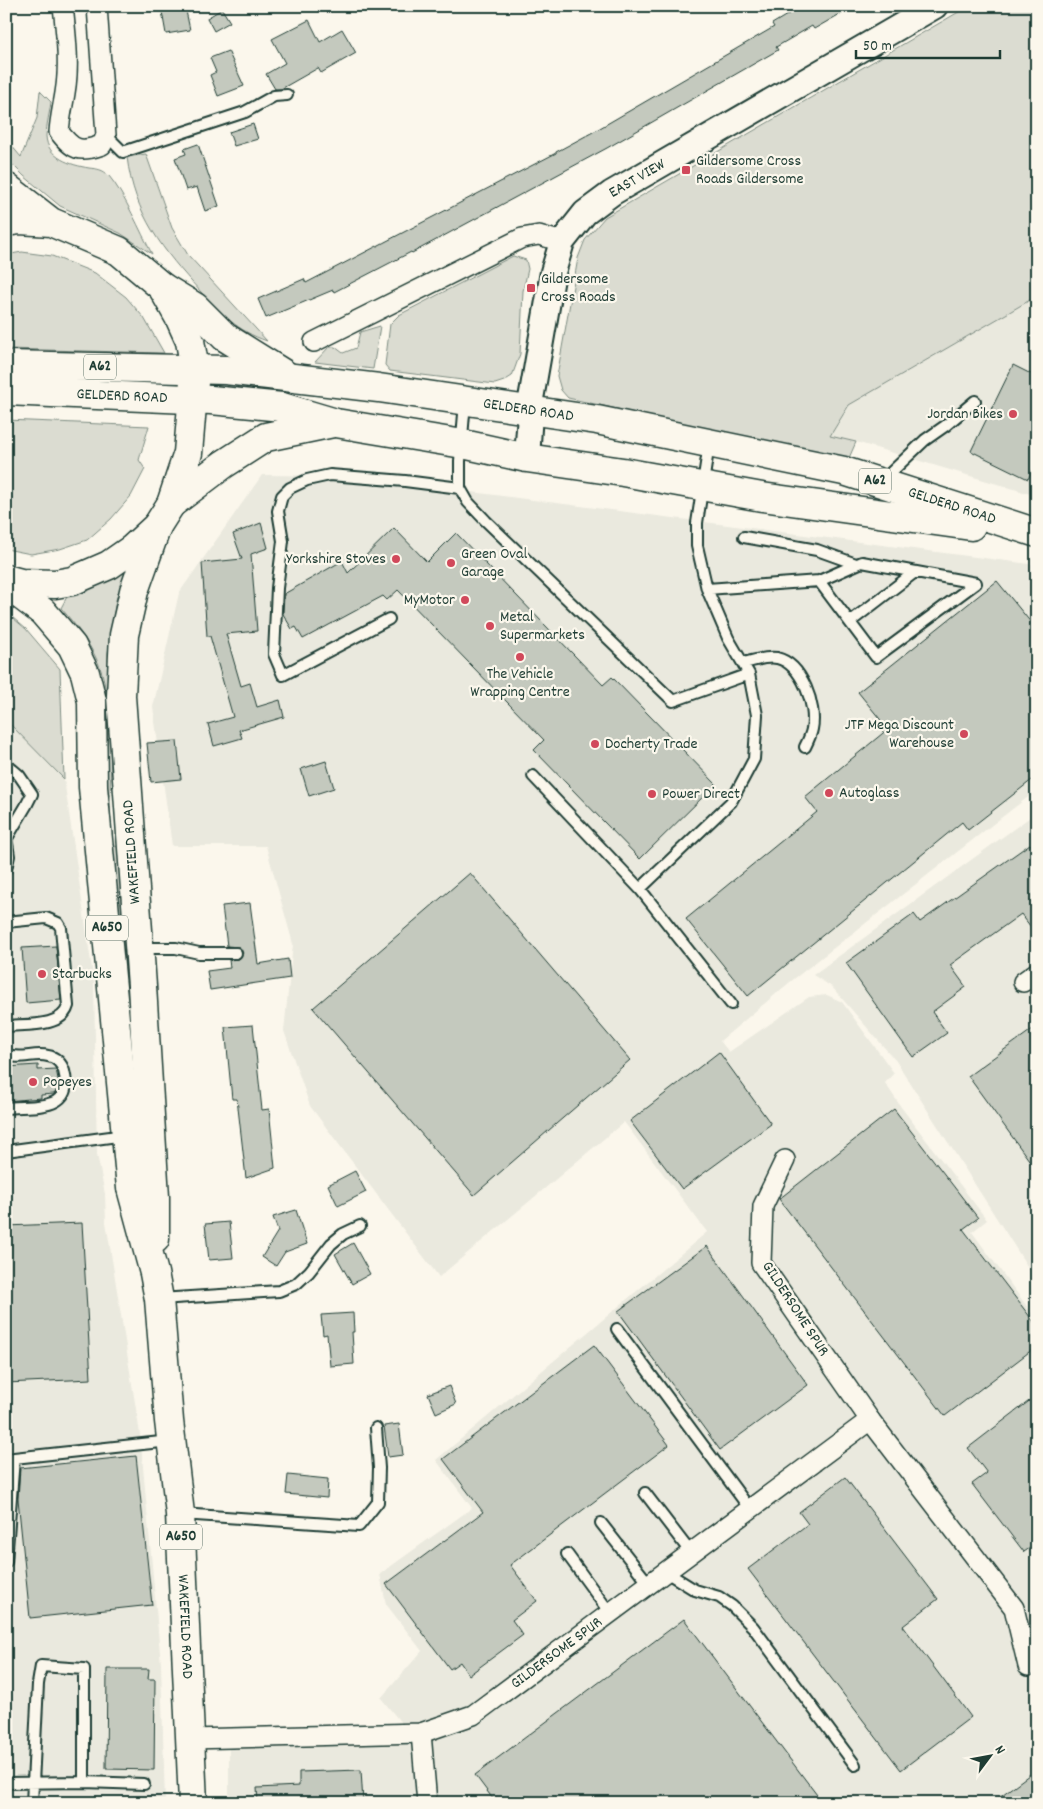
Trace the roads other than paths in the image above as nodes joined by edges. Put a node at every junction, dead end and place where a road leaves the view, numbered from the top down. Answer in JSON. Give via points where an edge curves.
{"nodes":[{"id":1,"x":63,"y":6,"type":"edge"},
{"id":2,"x":97,"y":6,"type":"edge"},
{"id":3,"x":935,"y":6,"type":"edge"},
{"id":4,"x":287,"y":95,"type":"dead end"},
{"id":5,"x":106,"y":135,"type":"junction"},
{"id":6,"x":6,"y":187,"type":"edge"},
{"id":7,"x":6,"y":222,"type":"edge"},
{"id":8,"x":51,"y":222,"type":"junction"},
{"id":9,"x":562,"y":242,"type":"junction"},
{"id":10,"x":162,"y":287,"type":"junction"},
{"id":11,"x":314,"y":342,"type":"dead end"},
{"id":12,"x":6,"y":365,"type":"edge"},
{"id":13,"x":195,"y":370,"type":"junction"},
{"id":14,"x":292,"y":378,"type":"junction"},
{"id":15,"x":6,"y":391,"type":"edge"},
{"id":16,"x":193,"y":400,"type":"junction"},
{"id":17,"x":975,"y":401,"type":"dead end"},
{"id":18,"x":465,"y":402,"type":"junction"},
{"id":19,"x":530,"y":410,"type":"junction"},
{"id":20,"x":336,"y":422,"type":"junction"},
{"id":21,"x":709,"y":443,"type":"junction"},
{"id":22,"x":463,"y":444,"type":"junction"},
{"id":23,"x":527,"y":458,"type":"junction"},
{"id":24,"x":880,"y":483,"type":"junction"},
{"id":25,"x":703,"y":487,"type":"junction"},
{"id":26,"x":460,"y":488,"type":"junction"},
{"id":27,"x":164,"y":515,"type":"junction"},
{"id":28,"x":1037,"y":534,"type":"edge"},
{"id":29,"x":744,"y":537,"type":"dead end"},
{"id":30,"x":856,"y":564,"type":"junction"},
{"id":31,"x":915,"y":572,"type":"junction"},
{"id":32,"x":6,"y":579,"type":"edge"},
{"id":33,"x":819,"y":581,"type":"junction"},
{"id":34,"x":6,"y":584,"type":"edge"},
{"id":35,"x":707,"y":589,"type":"junction"},
{"id":36,"x":389,"y":620,"type":"dead end"},
{"id":37,"x":850,"y":622,"type":"junction"},
{"id":38,"x":743,"y":663,"type":"junction"},
{"id":39,"x":749,"y":674,"type":"junction"},
{"id":40,"x":805,"y":747,"type":"dead end"},
{"id":41,"x":6,"y":764,"type":"edge"},
{"id":42,"x":533,"y":776,"type":"dead end"},
{"id":43,"x":7,"y":838,"type":"edge"},
{"id":44,"x":6,"y":869,"type":"edge"},
{"id":45,"x":640,"y":889,"type":"junction"},
{"id":46,"x":6,"y":922,"type":"edge"},
{"id":47,"x":139,"y":948,"type":"junction"},
{"id":48,"x":236,"y":953,"type":"dead end"},
{"id":49,"x":731,"y":1004,"type":"dead end"},
{"id":50,"x":6,"y":1026,"type":"edge"},
{"id":51,"x":6,"y":1054,"type":"edge"},
{"id":52,"x":6,"y":1108,"type":"edge"},
{"id":53,"x":138,"y":1134,"type":"junction"},
{"id":54,"x":6,"y":1151,"type":"edge"},
{"id":55,"x":785,"y":1160,"type":"dead end"},
{"id":56,"x":360,"y":1226,"type":"dead end"},
{"id":57,"x":159,"y":1299,"type":"junction"},
{"id":58,"x":617,"y":1329,"type":"dead end"},
{"id":59,"x":870,"y":1420,"type":"junction"},
{"id":60,"x":376,"y":1428,"type":"dead end"},
{"id":61,"x":171,"y":1441,"type":"junction"},
{"id":62,"x":645,"y":1493,"type":"dead end"},
{"id":63,"x":750,"y":1509,"type":"junction"},
{"id":64,"x":180,"y":1514,"type":"junction"},
{"id":65,"x":601,"y":1524,"type":"dead end"},
{"id":66,"x":691,"y":1553,"type":"junction"},
{"id":67,"x":567,"y":1554,"type":"dead end"},
{"id":68,"x":6,"y":1562,"type":"edge"},
{"id":69,"x":666,"y":1572,"type":"junction"},
{"id":70,"x":649,"y":1584,"type":"junction"},
{"id":71,"x":610,"y":1613,"type":"junction"},
{"id":72,"x":1028,"y":1666,"type":"dead end"},
{"id":73,"x":421,"y":1733,"type":"junction"},
{"id":74,"x":190,"y":1739,"type":"junction"},
{"id":75,"x":855,"y":1765,"type":"dead end"},
{"id":76,"x":32,"y":1782,"type":"junction"},
{"id":77,"x":84,"y":1782,"type":"junction"},
{"id":78,"x":6,"y":1783,"type":"edge"},
{"id":79,"x":144,"y":1784,"type":"dead end"},
{"id":80,"x":32,"y":1803,"type":"edge"},
{"id":81,"x":193,"y":1803,"type":"edge"},
{"id":82,"x":427,"y":1803,"type":"edge"}],
"edges":[{"from":1,"to":5,"type":"street","via":[[67,50],[59,132],[70,146],[87,150],[102,145]]},
{"from":2,"to":5,"type":"street"},
{"from":3,"to":9,"type":"street","name":"EAST VIEW","via":[[612,193],[585,213]]},
{"from":4,"to":5,"type":"lane","via":[[274,96],[245,112],[123,152]]},
{"from":6,"to":8,"type":"main road"},
{"from":7,"to":8,"type":"main road"},
{"from":8,"to":10,"type":"main road","via":[[118,251]]},
{"from":9,"to":11,"type":"street","via":[[539,235],[522,238],[342,333]]},
{"from":9,"to":19,"type":"street","via":[[553,272]]},
{"from":10,"to":13,"type":"main road","name":"WAKEFIELD ROAD","via":[[190,341]]},
{"from":10,"to":14,"type":"main road","via":[[195,307],[225,337]]},
{"from":12,"to":13,"type":"main road","name":"GELDERD ROAD","number":"A62"},
{"from":13,"to":14,"type":"main road","name":"GELDERD ROAD","number":"A62","via":[[226,370]]},
{"from":13,"to":16,"type":"main road","name":"WAKEFIELD ROAD"},
{"from":14,"to":18,"type":"main road","name":"GELDERD ROAD","number":"A62"},
{"from":15,"to":16,"type":"main road","name":"GELDERD ROAD","number":"A62"},
{"from":16,"to":20,"type":"main road","name":"GELDERD ROAD","number":"A62","via":[[282,407]]},
{"from":16,"to":27,"type":"main road","name":"WAKEFIELD ROAD","via":[[188,453]]},
{"from":17,"to":24,"type":"lane","via":[[925,440]]},
{"from":18,"to":19,"type":"main road","name":"GELDERD ROAD","number":"A62"},
{"from":18,"to":22,"type":"lane"},
{"from":19,"to":21,"type":"main road","name":"GELDERD ROAD","number":"A62"},
{"from":19,"to":23,"type":"street"},
{"from":20,"to":22,"type":"main road","name":"GELDERD ROAD","number":"A62"},
{"from":20,"to":27,"type":"main road","via":[[266,437],[224,464]]},
{"from":21,"to":24,"type":"main road","name":"GELDERD ROAD","number":"A62","via":[[844,471]]},
{"from":21,"to":25,"type":"lane"},
{"from":22,"to":23,"type":"main road","name":"GELDERD ROAD","number":"A62"},
{"from":22,"to":26,"type":"lane"},
{"from":23,"to":25,"type":"main road","name":"GELDERD ROAD","number":"A62"},
{"from":24,"to":28,"type":"main road","name":"GELDERD ROAD","number":"A62"},
{"from":25,"to":28,"type":"main road","name":"GELDERD ROAD","number":"A62"},
{"from":25,"to":35,"type":"lane","via":[[696,546]]},
{"from":26,"to":36,"type":"lane","via":[[330,475],[307,480],[282,496],[278,511],[283,541],[274,654],[283,675]]},
{"from":26,"to":39,"type":"lane","via":[[486,521],[673,701]]},
{"from":27,"to":32,"type":"main road","via":[[132,549],[109,565],[72,582],[21,583]]},
{"from":27,"to":47,"type":"main road","name":"WAKEFIELD ROAD","number":"A650","via":[[134,592],[124,635],[120,696]]},
{"from":29,"to":30,"type":"lane","via":[[817,550]]},
{"from":30,"to":31,"type":"lane","via":[[862,562]]},
{"from":30,"to":33,"type":"lane"},
{"from":31,"to":37,"type":"lane"},
{"from":31,"to":37,"type":"lane","via":[[976,582],[876,657]]},
{"from":33,"to":35,"type":"lane"},
{"from":33,"to":37,"type":"lane"},
{"from":34,"to":53,"type":"main road","name":"WAKEFIELD ROAD","number":"A650","via":[[43,612],[72,646],[85,673],[92,701],[93,787]]},
{"from":35,"to":38,"type":"lane","via":[[728,638]]},
{"from":38,"to":39,"type":"lane"},
{"from":38,"to":40,"type":"lane","via":[[776,658],[787,663],[799,675],[807,689],[812,711],[812,729]]},
{"from":39,"to":45,"type":"lane","via":[[757,715],[754,759],[731,802]]},
{"from":41,"to":43,"type":"lane","via":[[19,775],[32,794]]},
{"from":42,"to":45,"type":"lane"},
{"from":43,"to":44,"type":"lane","via":[[9,856]]},
{"from":45,"to":49,"type":"lane"},
{"from":46,"to":50,"type":"lane","via":[[46,918],[58,923],[68,1006],[66,1013],[53,1022]]},
{"from":47,"to":48,"type":"lane"},
{"from":47,"to":53,"type":"main road","name":"WAKEFIELD ROAD","number":"A650"},
{"from":51,"to":52,"type":"lane","via":[[14,1057],[48,1055],[62,1067],[66,1079],[66,1092],[59,1101]]},
{"from":53,"to":54,"type":"lane"},
{"from":53,"to":57,"type":"main road","name":"WAKEFIELD ROAD","number":"A650","via":[[155,1197],[154,1273]]},
{"from":55,"to":59,"type":"street","name":"GILDERSOME SPUR","via":[[762,1206],[761,1263]]},
{"from":56,"to":57,"type":"lane","via":[[331,1244],[302,1278],[288,1288]]},
{"from":57,"to":61,"type":"main road","name":"WAKEFIELD ROAD","number":"A650"},
{"from":58,"to":63,"type":"lane"},
{"from":59,"to":63,"type":"street","name":"GILDERSOME SPUR"},
{"from":59,"to":72,"type":"street","name":"GILDERSOME SPUR","via":[[1014,1608]]},
{"from":60,"to":64,"type":"lane","via":[[378,1502],[358,1526]]},
{"from":61,"to":64,"type":"main road","name":"WAKEFIELD ROAD","number":"A650"},
{"from":61,"to":68,"type":"lane","via":[[14,1458]]},
{"from":62,"to":66,"type":"lane"},
{"from":63,"to":66,"type":"street","name":"GILDERSOME SPUR"},
{"from":64,"to":74,"type":"main road","name":"WAKEFIELD ROAD","number":"A650"},
{"from":65,"to":70,"type":"lane"},
{"from":66,"to":69,"type":"street","name":"GILDERSOME SPUR"},
{"from":67,"to":71,"type":"lane"},
{"from":69,"to":70,"type":"street","name":"GILDERSOME SPUR"},
{"from":69,"to":75,"type":"lane","via":[[695,1590],[719,1597],[753,1627]]},
{"from":70,"to":71,"type":"street","name":"GILDERSOME SPUR"},
{"from":71,"to":73,"type":"street","name":"GILDERSOME SPUR","via":[[473,1715]]},
{"from":73,"to":74,"type":"street","name":"GILDERSOME SPUR"},
{"from":73,"to":82,"type":"street"},
{"from":74,"to":81,"type":"main road","name":"WAKEFIELD ROAD","number":"A650"},
{"from":76,"to":77,"type":"lane"},
{"from":76,"to":77,"type":"lane","via":[[41,1666],[84,1669]]},
{"from":76,"to":78,"type":"lane"},
{"from":76,"to":80,"type":"lane"},
{"from":77,"to":79,"type":"lane"}]}
